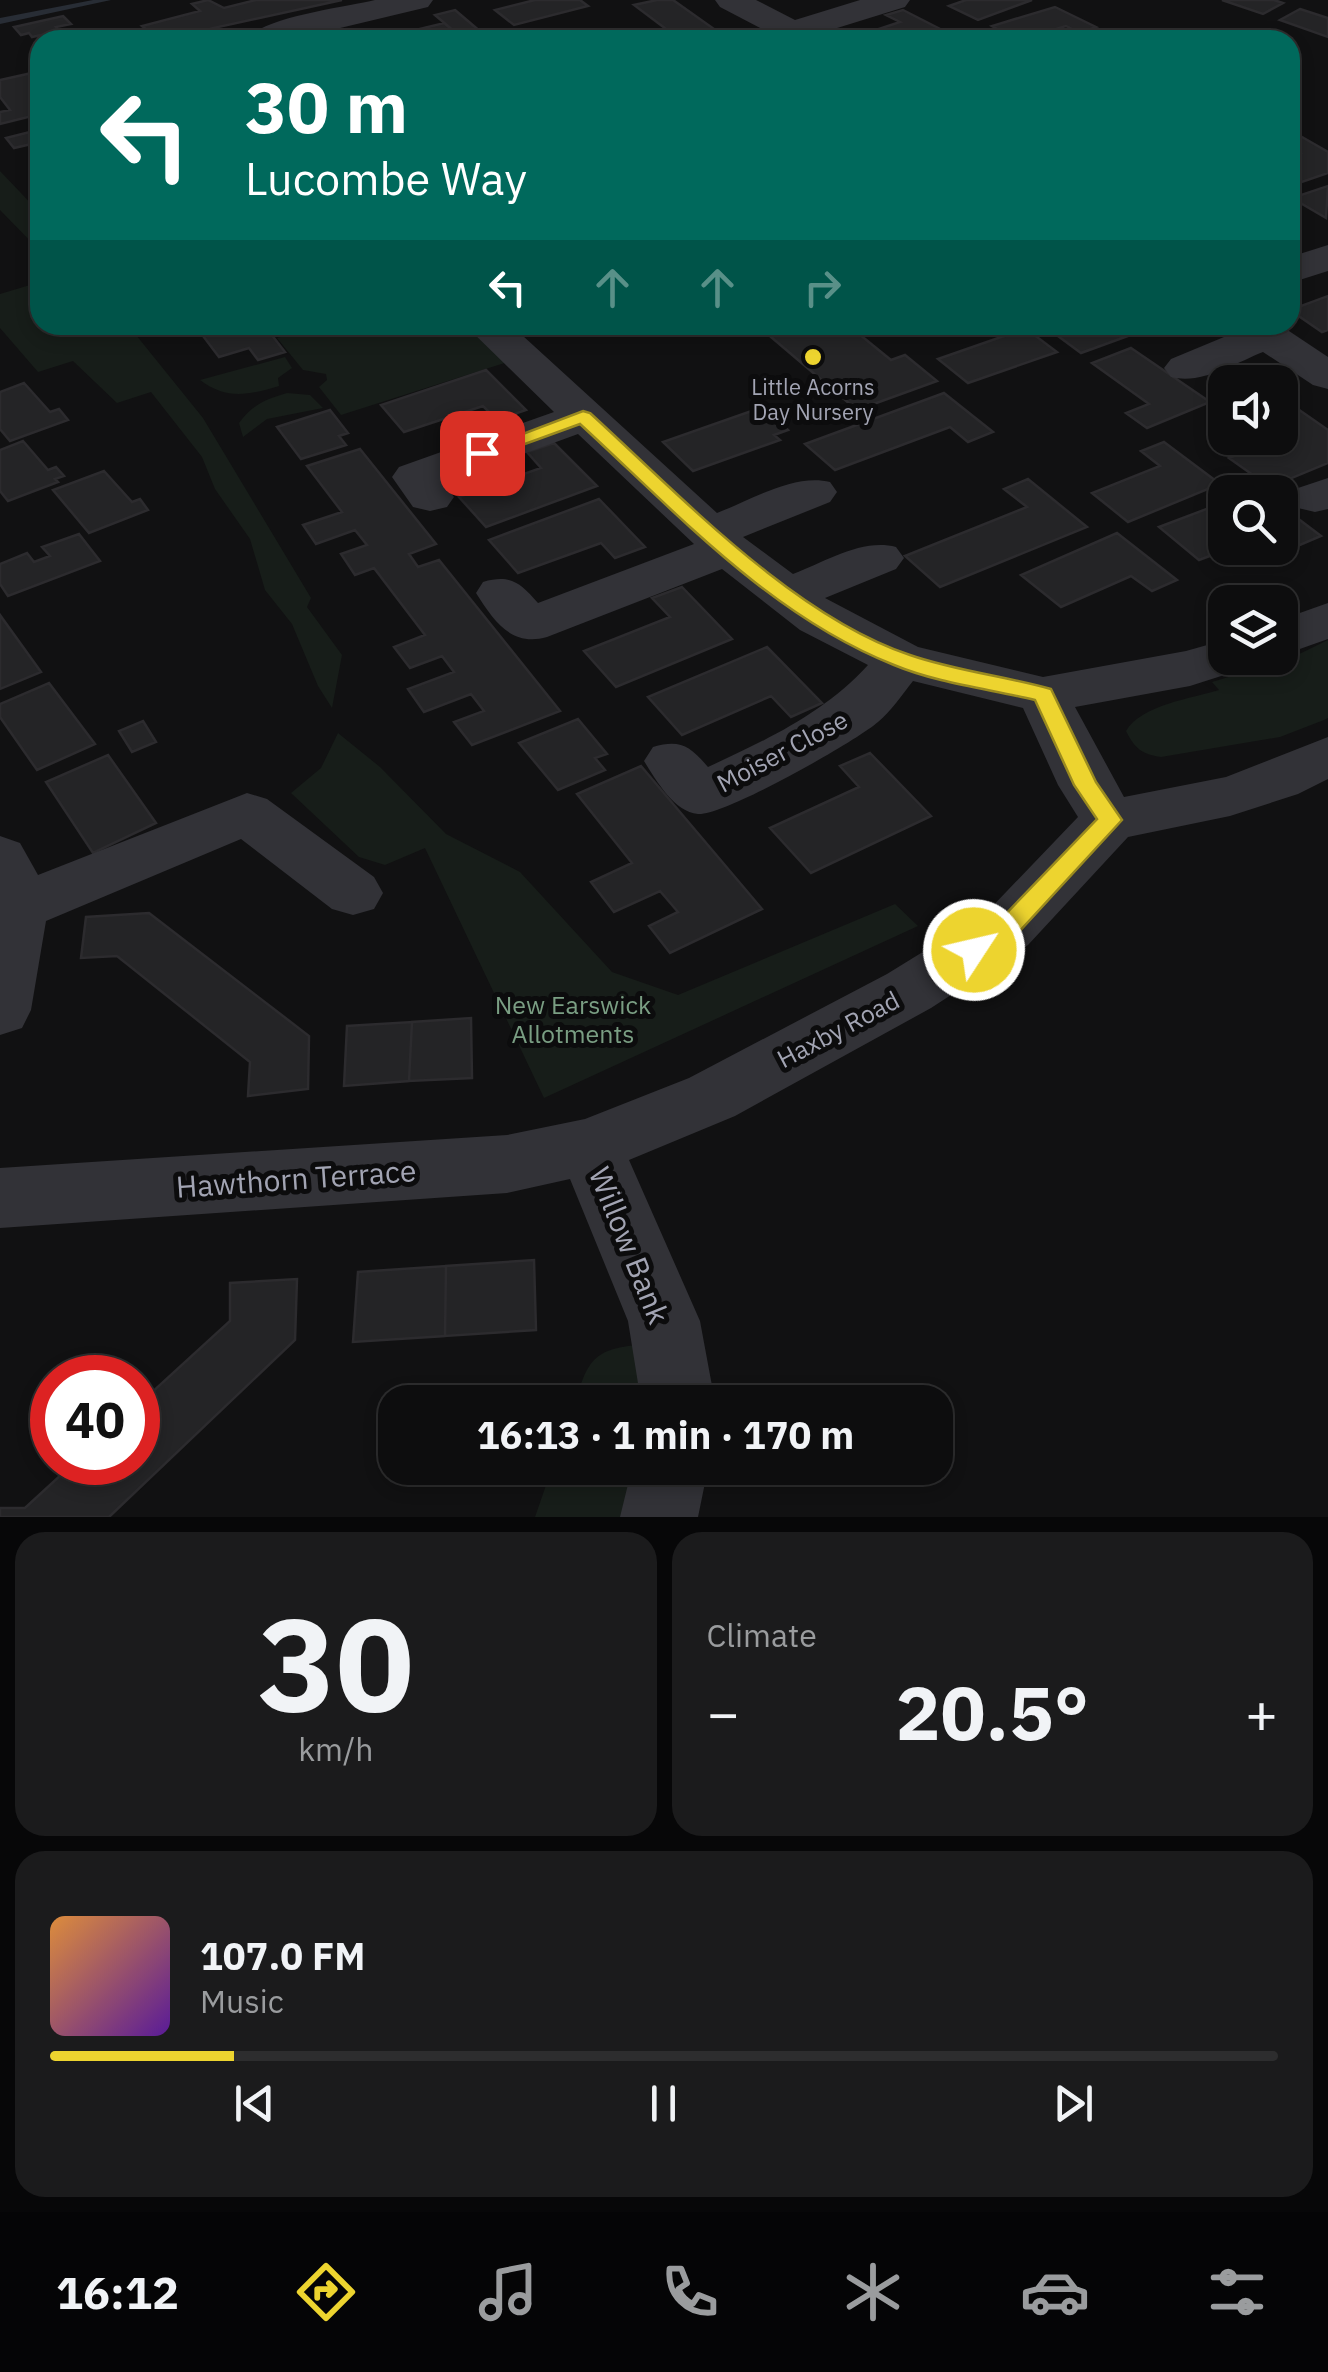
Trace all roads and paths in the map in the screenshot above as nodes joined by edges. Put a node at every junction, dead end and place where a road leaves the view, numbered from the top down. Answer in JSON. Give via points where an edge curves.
{"nodes":[{"id":1,"x":418,"y":0,"type":"edge"},
{"id":2,"x":731,"y":0,"type":"edge"},
{"id":3,"x":907,"y":2,"type":"edge"},
{"id":4,"x":289,"y":30,"type":"edge"},
{"id":5,"x":784,"y":30,"type":"edge"},
{"id":6,"x":814,"y":30,"type":"edge"},
{"id":7,"x":1321,"y":242,"type":"edge"},
{"id":8,"x":1300,"y":262,"type":"edge"},
{"id":9,"x":499,"y":335,"type":"edge"},
{"id":10,"x":1250,"y":335,"type":"edge"},
{"id":11,"x":1267,"y":335,"type":"edge"},
{"id":12,"x":1186,"y":368,"type":"dead end"},
{"id":13,"x":1328,"y":376,"type":"edge"},
{"id":14,"x":577,"y":394,"type":"junction"},
{"id":15,"x":413,"y":477,"type":"dead end"},
{"id":16,"x":814,"y":492,"type":"dead end"},
{"id":17,"x":718,"y":541,"type":"junction"},
{"id":18,"x":878,"y":558,"type":"dead end"},
{"id":19,"x":787,"y":595,"type":"junction"},
{"id":20,"x":1328,"y":620,"type":"edge"},
{"id":21,"x":529,"y":624,"type":"dead end"},
{"id":22,"x":1298,"y":632,"type":"edge"},
{"id":23,"x":902,"y":660,"type":"junction"},
{"id":24,"x":1208,"y":662,"type":"edge"},
{"id":25,"x":1043,"y":694,"type":"junction"},
{"id":26,"x":1328,"y":756,"type":"edge"},
{"id":27,"x":700,"y":794,"type":"dead end"},
{"id":28,"x":1110,"y":820,"type":"junction"},
{"id":29,"x":10,"y":882,"type":"edge"},
{"id":30,"x":353,"y":893,"type":"dead end"},
{"id":31,"x":0,"y":1010,"type":"edge"},
{"id":32,"x":590,"y":1146,"type":"junction"},
{"id":33,"x":0,"y":1198,"type":"edge"},
{"id":34,"x":675,"y":1385,"type":"edge"},
{"id":35,"x":666,"y":1485,"type":"edge"},
{"id":36,"x":659,"y":1517,"type":"edge"}],
"edges":[{"from":1,"to":4,"type":"street"},
{"from":2,"to":5,"type":"street"},
{"from":3,"to":6,"type":"street"},
{"from":7,"to":8,"type":"street"},
{"from":9,"to":14,"type":"street"},
{"from":10,"to":12,"type":"street"},
{"from":11,"to":13,"type":"street"},
{"from":14,"to":15,"type":"street"},
{"from":14,"to":17,"type":"street"},
{"from":16,"to":17,"type":"street"},
{"from":17,"to":19,"type":"street"},
{"from":17,"to":21,"type":"street"},
{"from":18,"to":19,"type":"street"},
{"from":19,"to":23,"type":"street"},
{"from":20,"to":22,"type":"street"},
{"from":23,"to":25,"type":"street"},
{"from":23,"to":27,"type":"street","name":"Moiser Close","via":[[858,710]]},
{"from":24,"to":25,"type":"street"},
{"from":25,"to":28,"type":"street"},
{"from":26,"to":28,"type":"street","via":[[1230,796]]},
{"from":28,"to":32,"type":"street","name":"Haxby Road","via":[[1007,928],[908,992],[712,1097]]},
{"from":29,"to":30,"type":"street","via":[[248,814]]},
{"from":29,"to":31,"type":"street"},
{"from":32,"to":33,"type":"street","name":"Hawthorn Terrace","via":[[507,1164]]},
{"from":32,"to":34,"type":"street","name":"Willow Bank","via":[[664,1321]]},
{"from":35,"to":36,"type":"street"}]}
